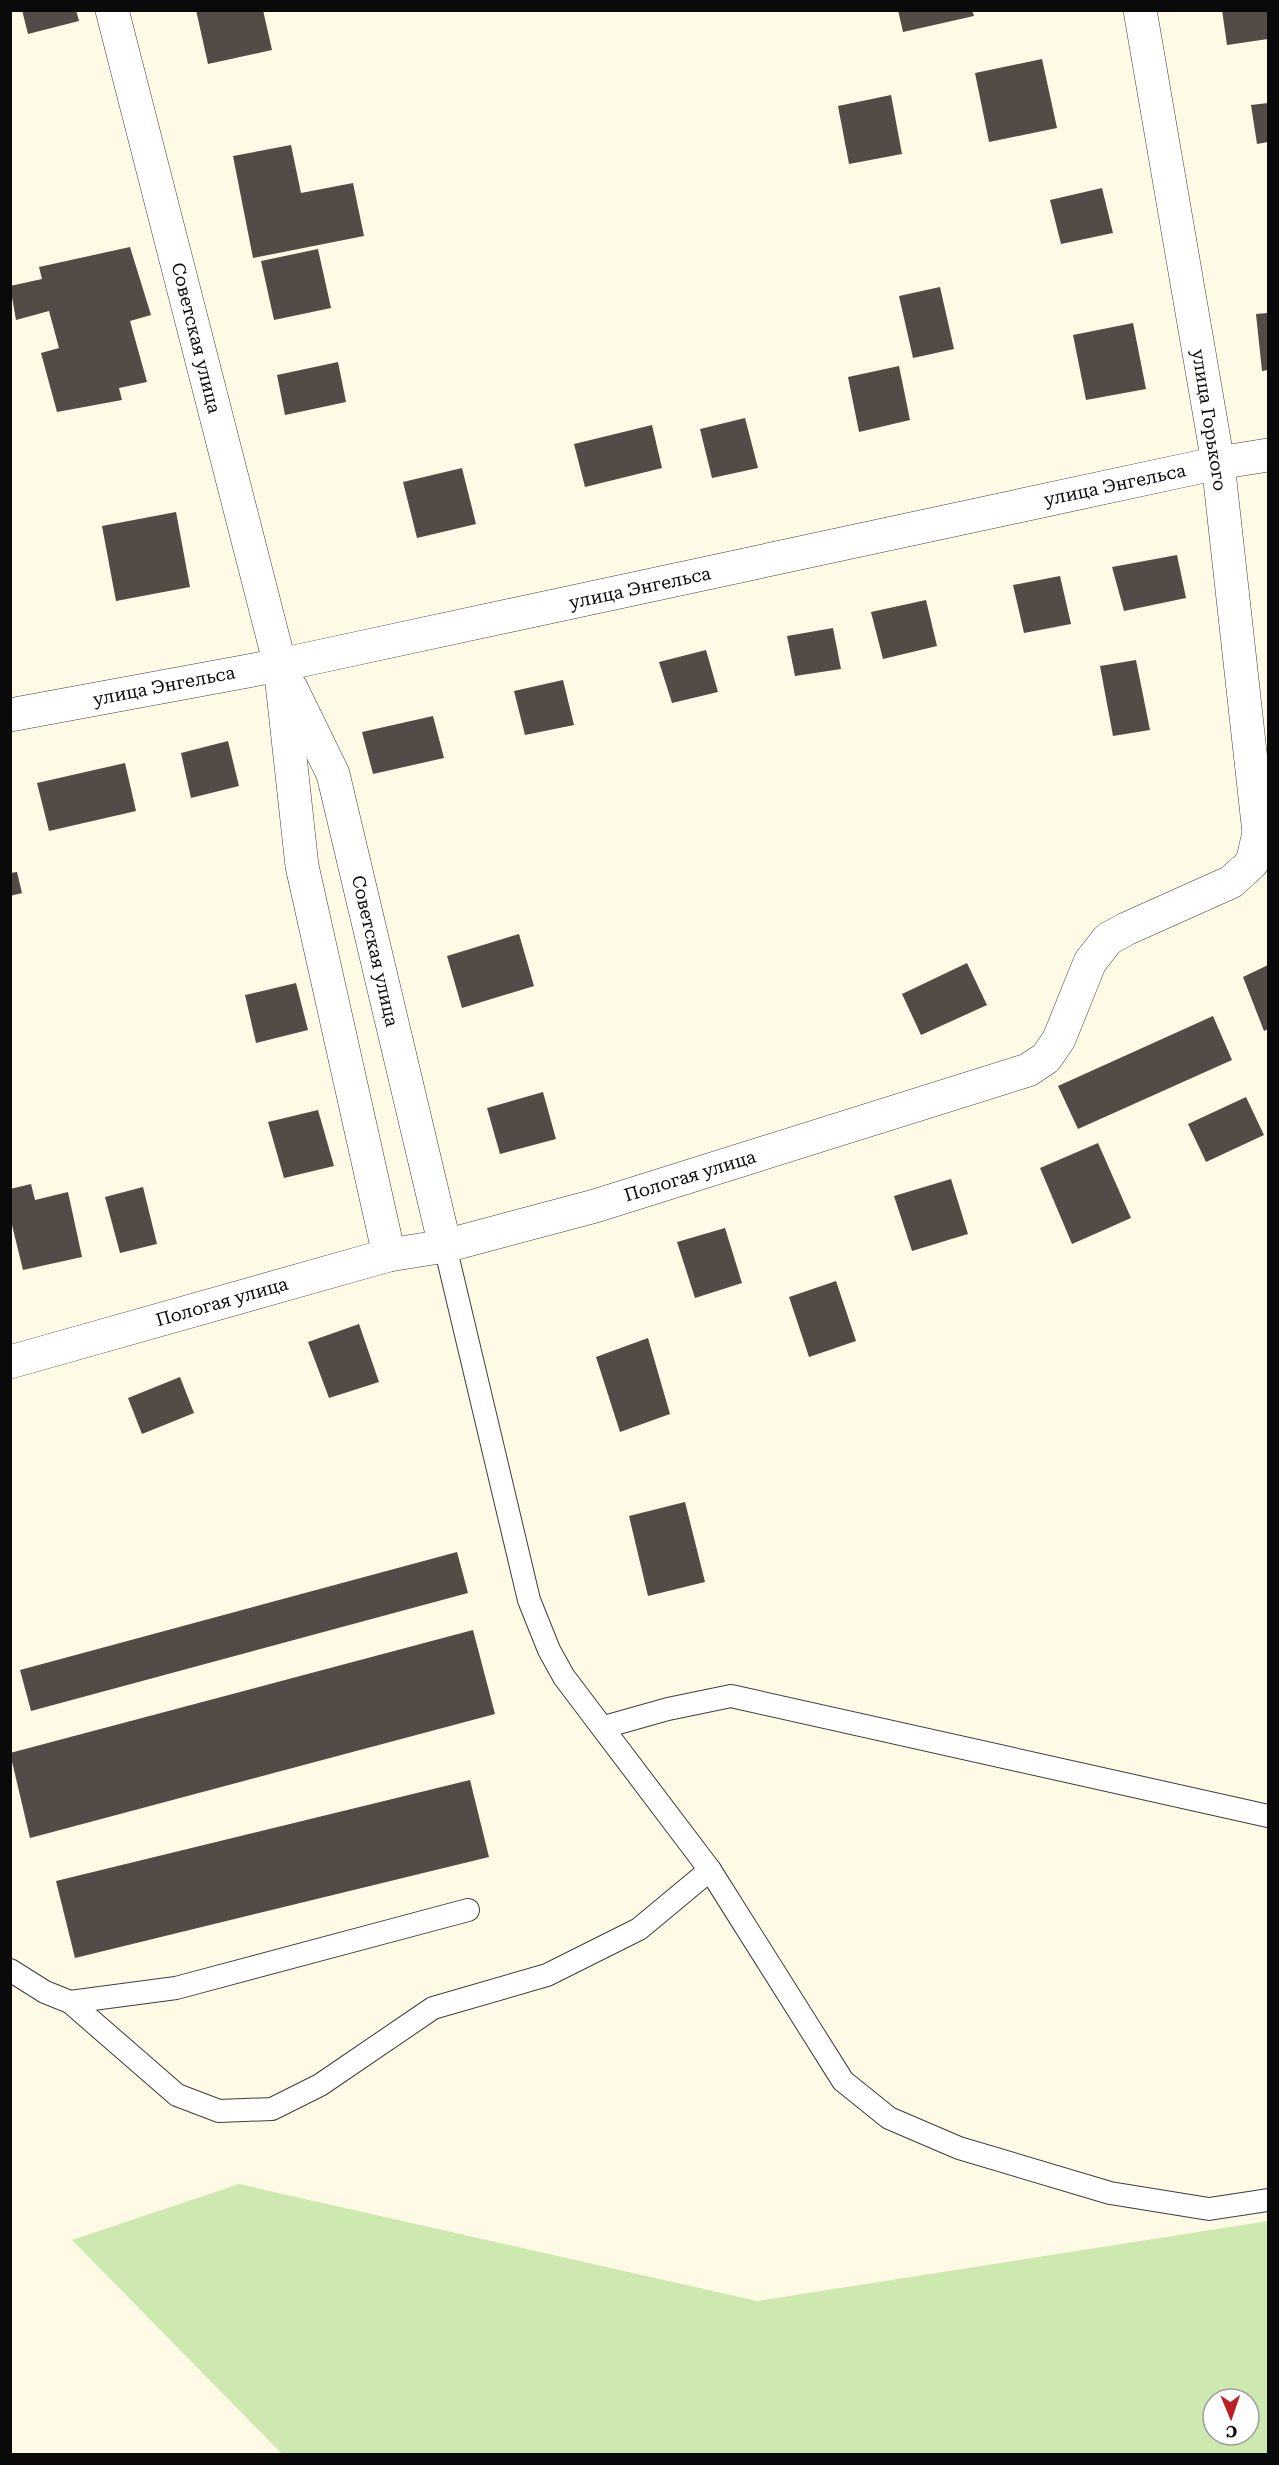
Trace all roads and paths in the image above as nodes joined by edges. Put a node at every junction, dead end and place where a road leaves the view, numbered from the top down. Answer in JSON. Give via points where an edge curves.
{"nodes":[{"id":1,"x":112,"y":10,"type":"edge"},
{"id":2,"x":1140,"y":10,"type":"edge"},
{"id":3,"x":1269,"y":455,"type":"edge"},
{"id":4,"x":1218,"y":463,"type":"junction"},
{"id":5,"x":280,"y":665,"type":"junction"},
{"id":6,"x":10,"y":715,"type":"edge"},
{"id":7,"x":1259,"y":833,"type":"joint"},
{"id":8,"x":446,"y":1246,"type":"junction"},
{"id":9,"x":389,"y":1255,"type":"junction"},
{"id":10,"x":10,"y":1362,"type":"edge"},
{"id":11,"x":604,"y":1727,"type":"junction"},
{"id":12,"x":1269,"y":1816,"type":"edge"},
{"id":13,"x":710,"y":1870,"type":"junction"},
{"id":14,"x":468,"y":1910,"type":"dead end"},
{"id":15,"x":10,"y":1970,"type":"edge"},
{"id":16,"x":70,"y":2002,"type":"junction"},
{"id":17,"x":1269,"y":2200,"type":"edge"}],
"edges":[{"from":1,"to":5,"type":"street","name":"Советская улица"},
{"from":2,"to":4,"type":"street","name":"улица Горького"},
{"from":3,"to":4,"type":"street","name":"улица Энгельса"},
{"from":4,"to":5,"type":"street","name":"улица Энгельса"},
{"from":4,"to":7,"type":"street","name":"улица Горького"},
{"from":5,"to":6,"type":"street","name":"улица Энгельса"},
{"from":5,"to":8,"type":"street","name":"Советская улица","via":[[333,774]]},
{"from":5,"to":9,"type":"street","name":"Советская улица","via":[[302,866]]},
{"from":7,"to":8,"type":"street","name":"Пологая улица","via":[[1252,862],[1231,882],[1108,939],[1090,962],[1059,1039],[1046,1058],[1028,1070],[595,1206]]},
{"from":8,"to":9,"type":"street","name":"Пологая улица"},
{"from":8,"to":11,"type":"lane","via":[[529,1600],[564,1677]]},
{"from":9,"to":10,"type":"street","name":"Пологая улица"},
{"from":11,"to":12,"type":"lane","via":[[668,1708],[731,1696]]},
{"from":11,"to":13,"type":"lane"},
{"from":13,"to":16,"type":"lane","via":[[639,1929],[547,1975],[433,2008],[320,2085],[272,2109],[219,2111],[177,2095]]},
{"from":13,"to":17,"type":"lane","via":[[843,2081],[889,2118],[959,2148],[1110,2193],[1209,2209]]},
{"from":14,"to":16,"type":"lane","via":[[176,1988]]},
{"from":15,"to":16,"type":"lane"}]}
